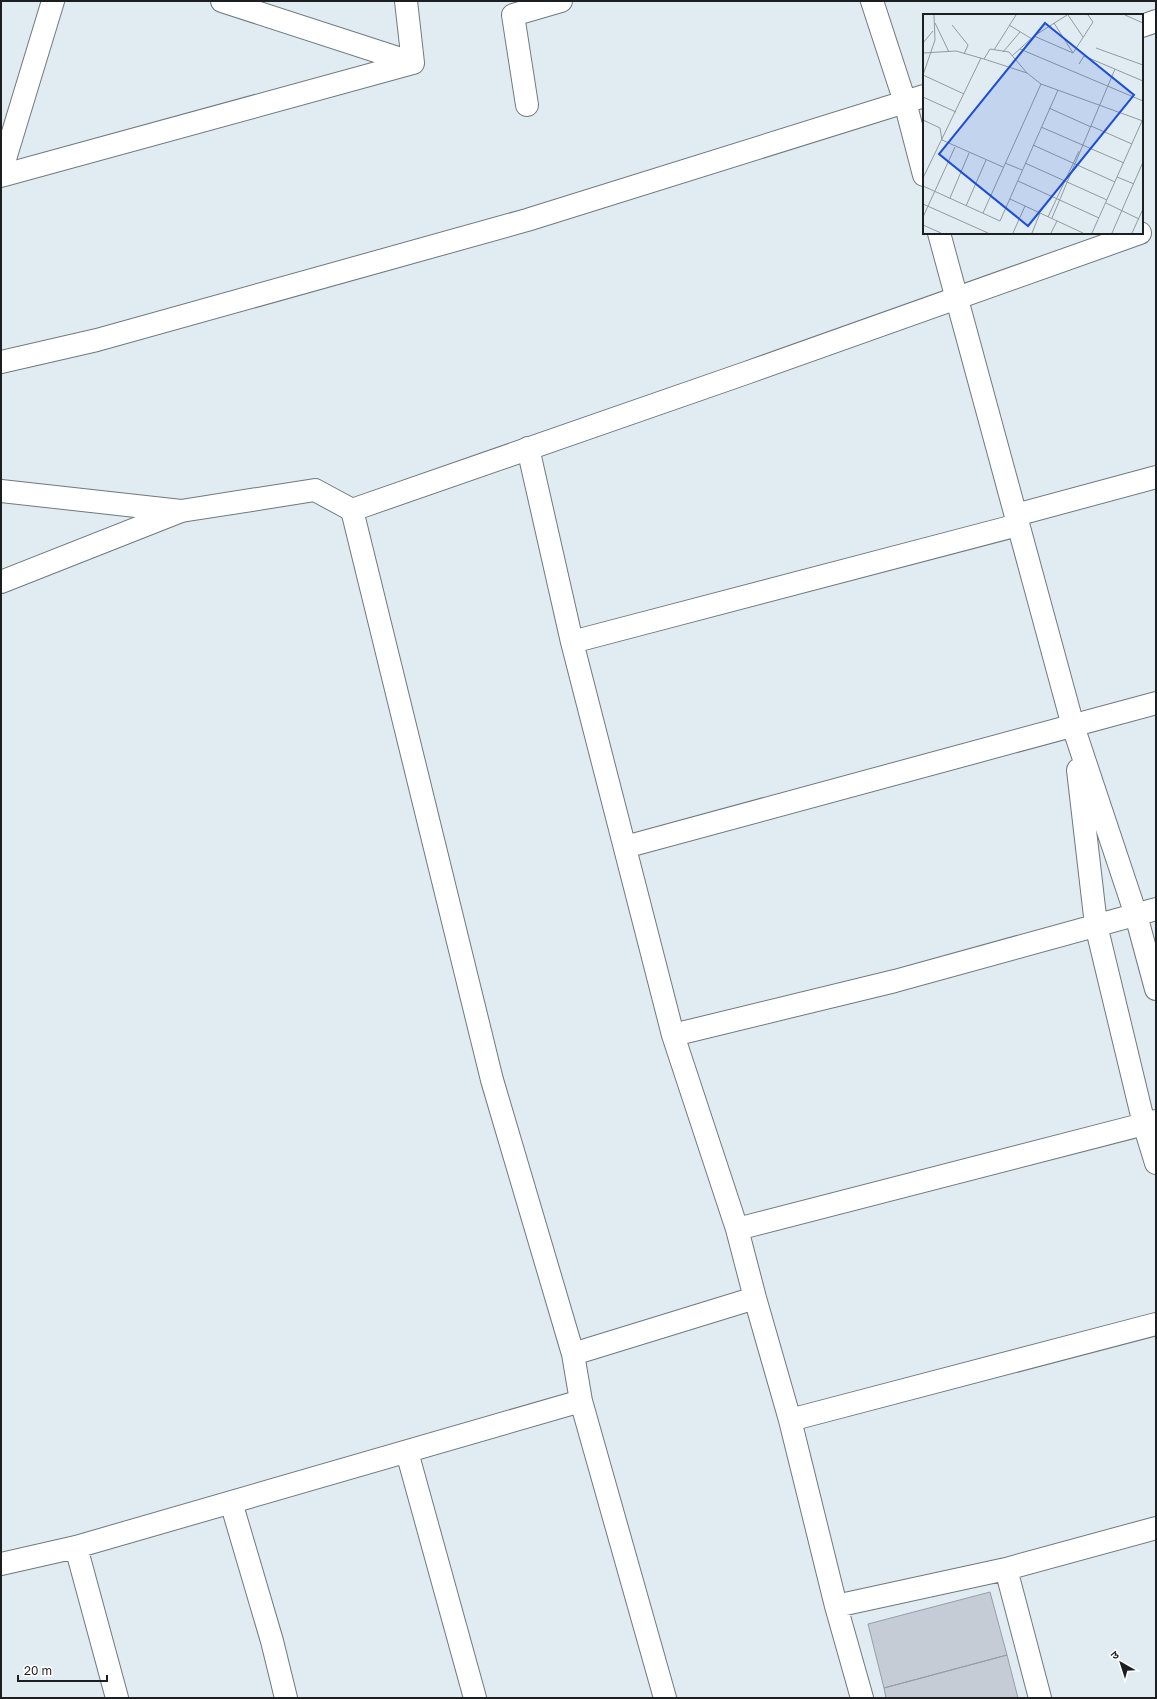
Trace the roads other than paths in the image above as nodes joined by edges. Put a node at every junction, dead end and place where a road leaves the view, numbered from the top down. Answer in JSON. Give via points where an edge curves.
{"nodes":[{"id":1,"x":53,"y":1,"type":"edge"},
{"id":2,"x":222,"y":1,"type":"edge"},
{"id":3,"x":406,"y":1,"type":"edge"},
{"id":4,"x":561,"y":1,"type":"edge"},
{"id":5,"x":872,"y":1,"type":"edge"},
{"id":6,"x":1156,"y":21,"type":"edge"},
{"id":7,"x":1143,"y":26,"type":"edge"},
{"id":8,"x":413,"y":63,"type":"junction"},
{"id":9,"x":915,"y":99,"type":"edge"},
{"id":10,"x":527,"y":105,"type":"dead end"},
{"id":11,"x":923,"y":167,"type":"edge"},
{"id":12,"x":1,"y":172,"type":"edge"},
{"id":13,"x":1,"y":176,"type":"edge"},
{"id":14,"x":1156,"y":228,"type":"edge"},
{"id":15,"x":1143,"y":232,"type":"edge"},
{"id":16,"x":939,"y":234,"type":"edge"},
{"id":17,"x":1138,"y":234,"type":"edge"},
{"id":18,"x":956,"y":298,"type":"junction"},
{"id":19,"x":1,"y":362,"type":"edge"},
{"id":20,"x":528,"y":448,"type":"junction"},
{"id":21,"x":1156,"y":477,"type":"edge"},
{"id":22,"x":1,"y":491,"type":"edge"},
{"id":23,"x":352,"y":510,"type":"junction"},
{"id":24,"x":181,"y":511,"type":"junction"},
{"id":25,"x":1017,"y":520,"type":"junction"},
{"id":26,"x":1,"y":582,"type":"edge"},
{"id":27,"x":572,"y":642,"type":"junction"},
{"id":28,"x":1156,"y":703,"type":"edge"},
{"id":29,"x":1073,"y":726,"type":"junction"},
{"id":30,"x":625,"y":847,"type":"junction"},
{"id":31,"x":1146,"y":912,"type":"edge"},
{"id":32,"x":1096,"y":925,"type":"junction"},
{"id":33,"x":1156,"y":989,"type":"edge"},
{"id":34,"x":673,"y":1035,"type":"junction"},
{"id":35,"x":1150,"y":1122,"type":"edge"},
{"id":36,"x":1156,"y":1163,"type":"edge"},
{"id":37,"x":737,"y":1229,"type":"junction"},
{"id":38,"x":755,"y":1298,"type":"junction"},
{"id":39,"x":1156,"y":1324,"type":"edge"},
{"id":40,"x":572,"y":1354,"type":"junction"},
{"id":41,"x":581,"y":1401,"type":"junction"},
{"id":42,"x":790,"y":1420,"type":"junction"},
{"id":43,"x":407,"y":1452,"type":"junction"},
{"id":44,"x":231,"y":1502,"type":"junction"},
{"id":45,"x":1156,"y":1528,"type":"edge"},
{"id":46,"x":76,"y":1547,"type":"junction"},
{"id":47,"x":1,"y":1564,"type":"edge"},
{"id":48,"x":1006,"y":1568,"type":"junction"},
{"id":49,"x":836,"y":1606,"type":"junction"},
{"id":50,"x":117,"y":1698,"type":"edge"},
{"id":51,"x":286,"y":1698,"type":"edge"},
{"id":52,"x":475,"y":1698,"type":"edge"},
{"id":53,"x":665,"y":1698,"type":"edge"},
{"id":54,"x":862,"y":1698,"type":"edge"},
{"id":55,"x":1040,"y":1698,"type":"edge"}],
"edges":[{"from":1,"to":12,"type":"street"},
{"from":2,"to":8,"type":"street"},
{"from":3,"to":8,"type":"street"},
{"from":4,"to":10,"type":"street","via":[[512,15]]},
{"from":5,"to":9,"type":"street"},
{"from":6,"to":7,"type":"street"},
{"from":8,"to":13,"type":"street"},
{"from":9,"to":11,"type":"street"},
{"from":9,"to":19,"type":"street","via":[[527,220],[96,340]]},
{"from":14,"to":15,"type":"street"},
{"from":16,"to":18,"type":"street"},
{"from":17,"to":18,"type":"street"},
{"from":18,"to":20,"type":"street"},
{"from":18,"to":25,"type":"street"},
{"from":20,"to":23,"type":"street"},
{"from":20,"to":27,"type":"street"},
{"from":21,"to":25,"type":"street"},
{"from":22,"to":24,"type":"street"},
{"from":23,"to":24,"type":"street","via":[[314,490]]},
{"from":23,"to":40,"type":"street","via":[[492,1080]]},
{"from":24,"to":26,"type":"street"},
{"from":25,"to":27,"type":"street"},
{"from":25,"to":29,"type":"street"},
{"from":27,"to":30,"type":"street"},
{"from":28,"to":29,"type":"street"},
{"from":29,"to":30,"type":"street"},
{"from":29,"to":31,"type":"street"},
{"from":29,"to":32,"type":"street"},
{"from":30,"to":34,"type":"street"},
{"from":31,"to":32,"type":"street"},
{"from":31,"to":33,"type":"street"},
{"from":32,"to":34,"type":"street","via":[[895,981]]},
{"from":32,"to":35,"type":"street"},
{"from":34,"to":37,"type":"street"},
{"from":35,"to":36,"type":"street"},
{"from":35,"to":37,"type":"street"},
{"from":37,"to":38,"type":"street"},
{"from":38,"to":40,"type":"street"},
{"from":38,"to":42,"type":"street"},
{"from":39,"to":42,"type":"street"},
{"from":40,"to":41,"type":"street"},
{"from":41,"to":43,"type":"street"},
{"from":41,"to":53,"type":"street"},
{"from":42,"to":49,"type":"street"},
{"from":43,"to":44,"type":"street"},
{"from":43,"to":52,"type":"street"},
{"from":44,"to":46,"type":"street"},
{"from":44,"to":51,"type":"street"},
{"from":45,"to":48,"type":"street"},
{"from":46,"to":47,"type":"street"},
{"from":46,"to":50,"type":"street"},
{"from":48,"to":49,"type":"street"},
{"from":48,"to":55,"type":"street"},
{"from":49,"to":54,"type":"street"}]}
